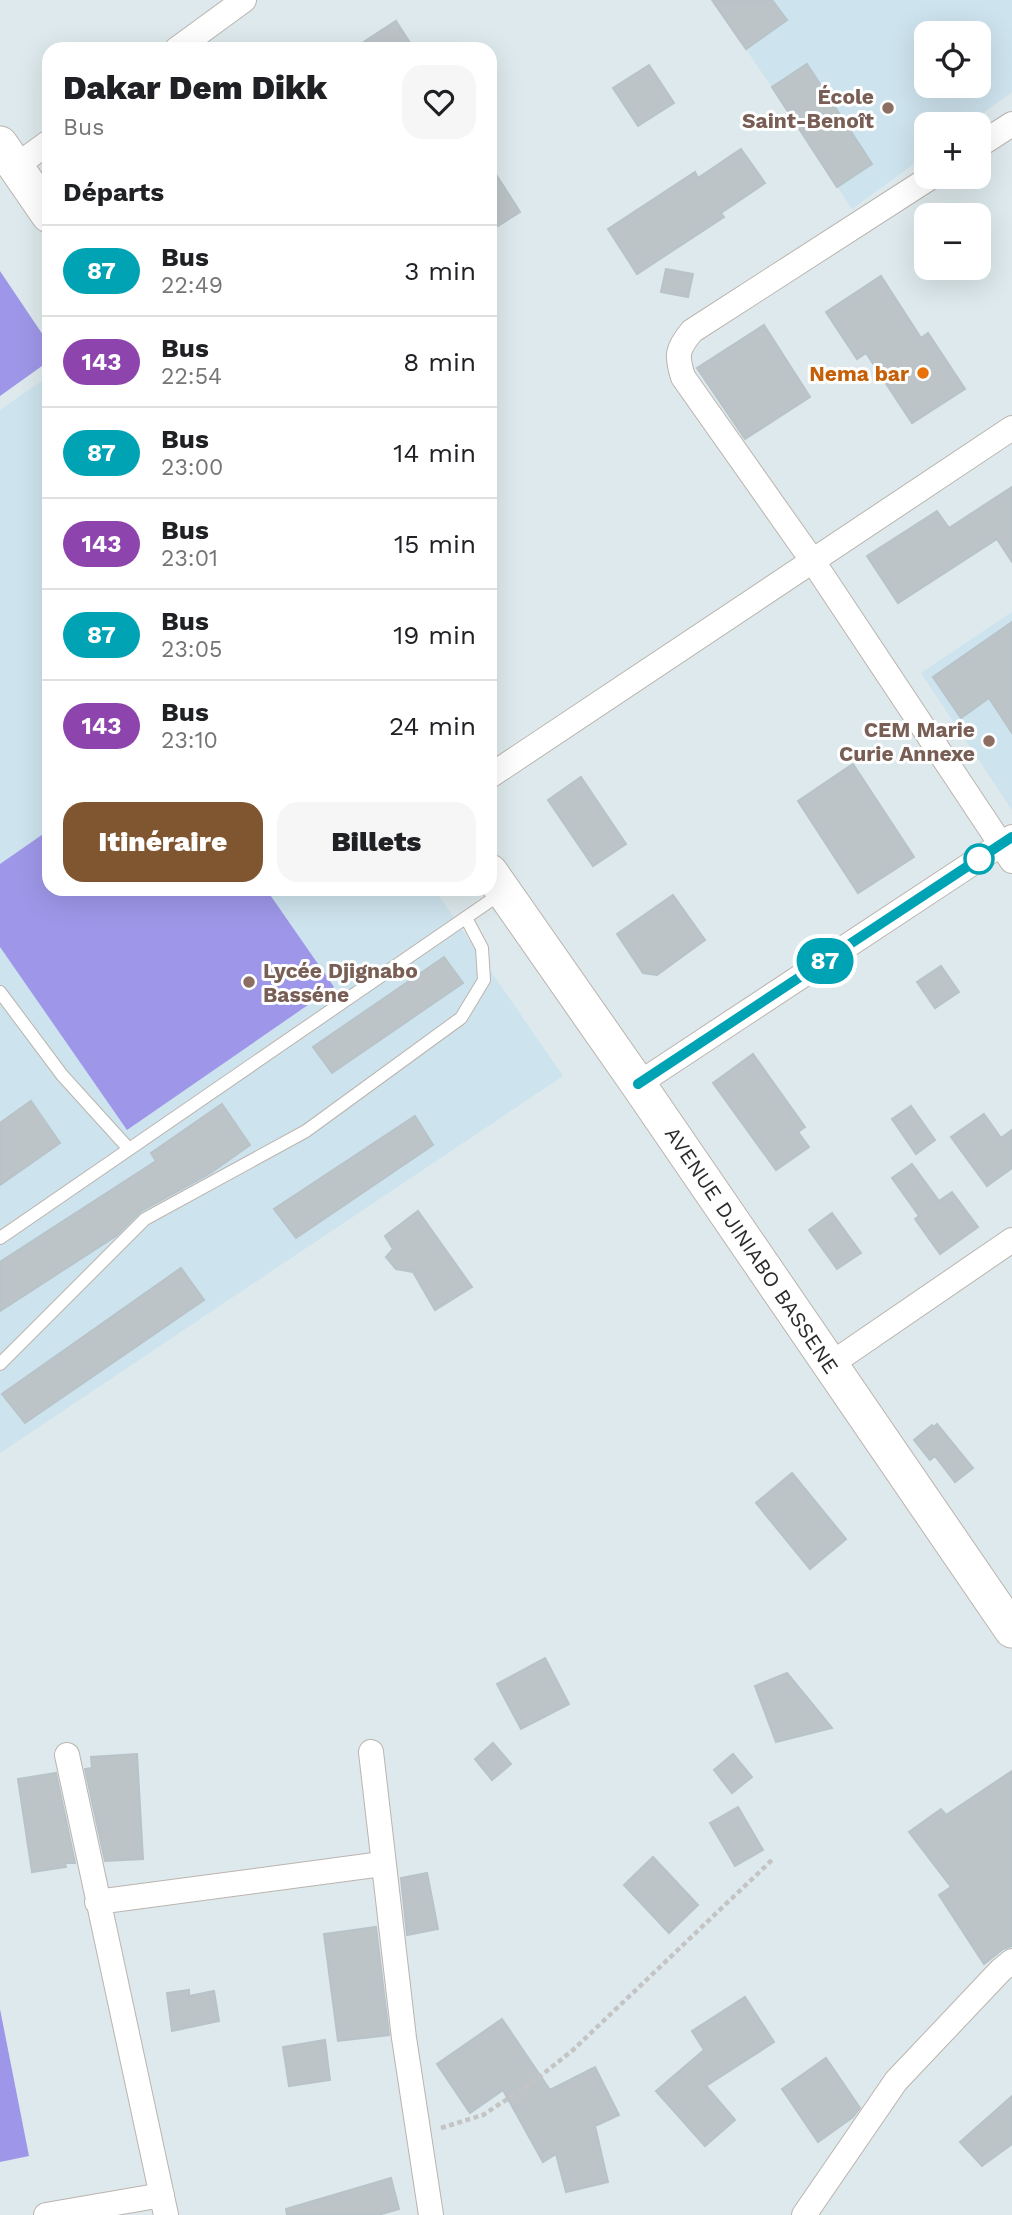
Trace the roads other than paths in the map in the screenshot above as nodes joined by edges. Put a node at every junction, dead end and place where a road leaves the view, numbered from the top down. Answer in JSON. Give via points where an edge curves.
{"nodes":[{"id":1,"x":244,"y":0,"type":"edge"},
{"id":2,"x":187,"y":42,"type":"edge"},
{"id":3,"x":1012,"y":124,"type":"edge"},
{"id":4,"x":991,"y":138,"type":"edge"},
{"id":5,"x":42,"y":144,"type":"edge"},
{"id":6,"x":8,"y":155,"type":"edge"},
{"id":7,"x":914,"y":188,"type":"edge"},
{"id":8,"x":42,"y":205,"type":"edge"},
{"id":9,"x":1012,"y":428,"type":"edge"},
{"id":10,"x":812,"y":559,"type":"junction"},
{"id":11,"x":497,"y":771,"type":"edge"},
{"id":12,"x":1008,"y":848,"type":"edge"},
{"id":13,"x":497,"y":882,"type":"edge"},
{"id":14,"x":485,"y":896,"type":"edge"},
{"id":15,"x":466,"y":918,"type":"junction"},
{"id":16,"x":0,"y":992,"type":"edge"},
{"id":17,"x":638,"y":1084,"type":"junction"},
{"id":18,"x":129,"y":1149,"type":"junction"},
{"id":19,"x":0,"y":1238,"type":"edge"},
{"id":20,"x":1012,"y":1241,"type":"edge"},
{"id":21,"x":0,"y":1364,"type":"edge"},
{"id":22,"x":831,"y":1364,"type":"junction"},
{"id":23,"x":1012,"y":1630,"type":"edge"},
{"id":24,"x":370,"y":1752,"type":"dead end"},
{"id":25,"x":66,"y":1755,"type":"dead end"},
{"id":26,"x":382,"y":1864,"type":"junction"},
{"id":27,"x":97,"y":1902,"type":"junction"},
{"id":28,"x":1012,"y":1961,"type":"edge"},
{"id":29,"x":164,"y":2205,"type":"edge"},
{"id":30,"x":46,"y":2215,"type":"edge"},
{"id":31,"x":430,"y":2215,"type":"edge"},
{"id":32,"x":804,"y":2215,"type":"edge"}],
"edges":[{"from":1,"to":2,"type":"street"},
{"from":3,"to":4,"type":"street"},
{"from":5,"to":6,"type":"street"},
{"from":6,"to":8,"type":"main road"},
{"from":7,"to":10,"type":"street","via":[[692,331],[680,346],[683,377]]},
{"from":9,"to":10,"type":"street"},
{"from":10,"to":11,"type":"street"},
{"from":10,"to":12,"type":"street"},
{"from":12,"to":17,"type":"street"},
{"from":13,"to":17,"type":"main road","name":"AVENUE DJINIABO BASSENE"},
{"from":14,"to":15,"type":"lane"},
{"from":15,"to":18,"type":"lane"},
{"from":15,"to":21,"type":"lane","via":[[482,948],[484,980],[461,1018],[306,1131],[145,1219]]},
{"from":16,"to":18,"type":"lane","via":[[62,1075]]},
{"from":17,"to":22,"type":"main road","name":"AVENUE DJINIABO BASSENE"},
{"from":18,"to":19,"type":"lane"},
{"from":20,"to":22,"type":"street"},
{"from":22,"to":23,"type":"main road","name":"AVENUE DJINIABO BASSENE"},
{"from":24,"to":26,"type":"street"},
{"from":25,"to":27,"type":"street"},
{"from":26,"to":27,"type":"street"},
{"from":26,"to":31,"type":"street"},
{"from":27,"to":29,"type":"street"},
{"from":28,"to":32,"type":"street","via":[[896,2081]]},
{"from":29,"to":30,"type":"street"}]}
